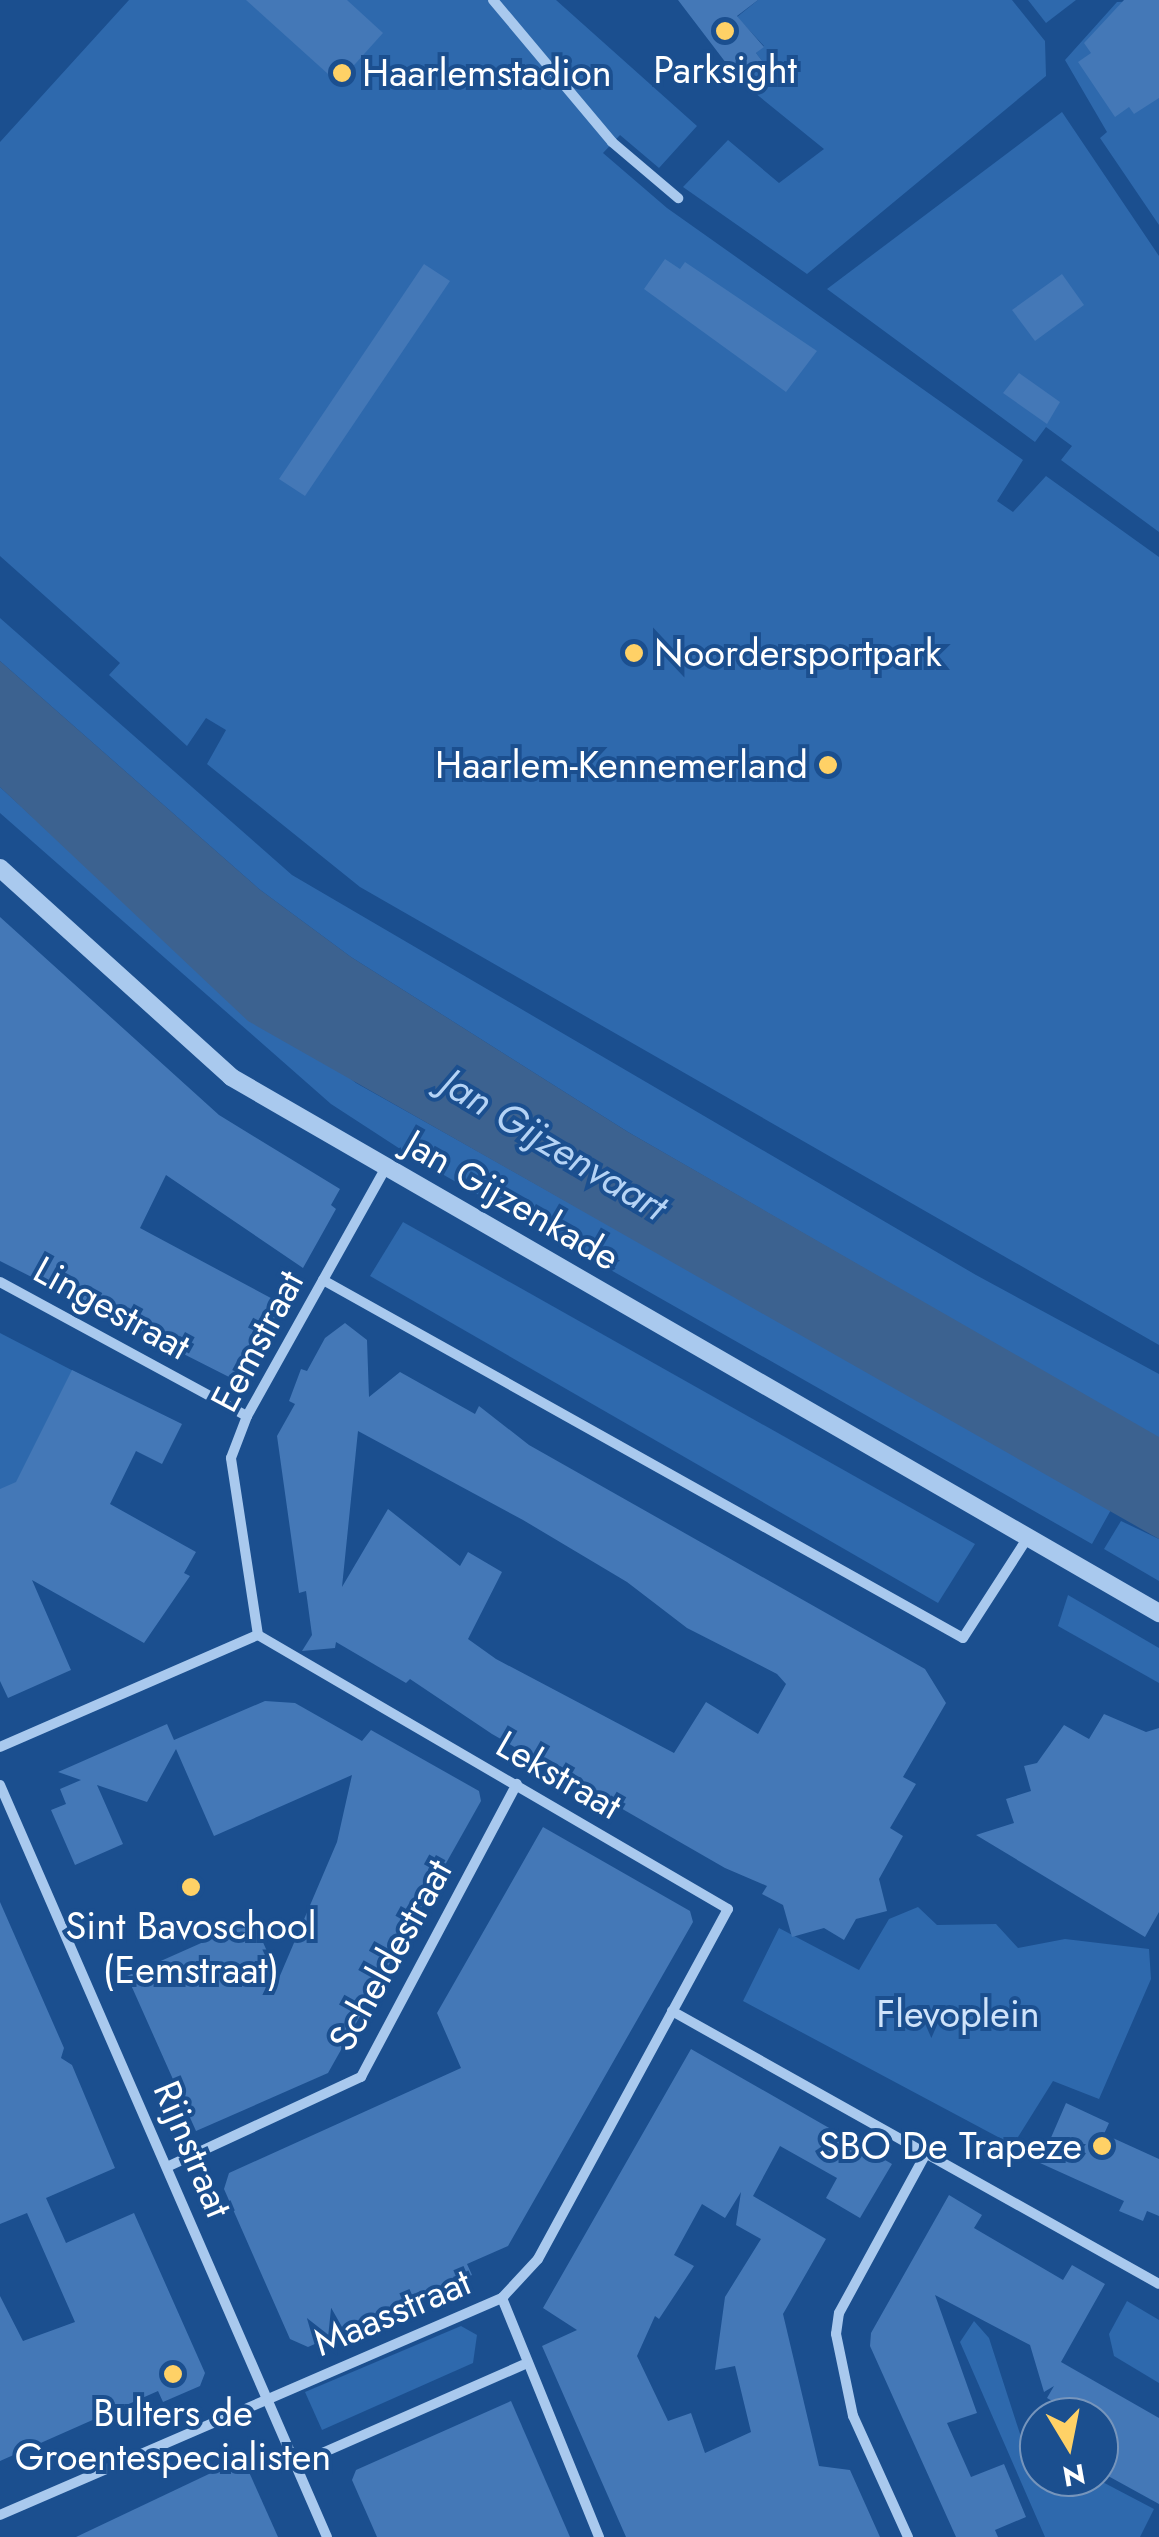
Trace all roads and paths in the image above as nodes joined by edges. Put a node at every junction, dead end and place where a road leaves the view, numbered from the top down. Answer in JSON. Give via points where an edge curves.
{"nodes":[{"id":1,"x":494,"y":0,"type":"edge"},
{"id":2,"x":678,"y":198,"type":"dead end"},
{"id":3,"x":0,"y":868,"type":"edge"},
{"id":4,"x":388,"y":1165,"type":"junction"},
{"id":5,"x":323,"y":1280,"type":"junction"},
{"id":6,"x":0,"y":1282,"type":"edge"},
{"id":7,"x":247,"y":1416,"type":"junction"},
{"id":8,"x":1028,"y":1537,"type":"junction"},
{"id":9,"x":1159,"y":1612,"type":"edge"},
{"id":10,"x":258,"y":1636,"type":"junction"},
{"id":11,"x":0,"y":1747,"type":"edge"},
{"id":12,"x":517,"y":1784,"type":"junction"},
{"id":13,"x":0,"y":1786,"type":"edge"},
{"id":14,"x":672,"y":2011,"type":"junction"},
{"id":15,"x":925,"y":2155,"type":"junction"},
{"id":16,"x":169,"y":2166,"type":"junction"},
{"id":17,"x":1159,"y":2284,"type":"edge"},
{"id":18,"x":502,"y":2298,"type":"junction"},
{"id":19,"x":524,"y":2365,"type":"junction"},
{"id":20,"x":263,"y":2400,"type":"junction"},
{"id":21,"x":295,"y":2465,"type":"junction"},
{"id":22,"x":0,"y":2515,"type":"edge"},
{"id":23,"x":327,"y":2537,"type":"edge"},
{"id":24,"x":598,"y":2537,"type":"edge"},
{"id":25,"x":908,"y":2537,"type":"edge"}],
"edges":[{"from":1,"to":2,"type":"street","via":[[612,142]]},
{"from":3,"to":4,"type":"street","name":"Jan Gijzenkade","via":[[231,1078]]},
{"from":4,"to":5,"type":"street","name":"Eemstraat"},
{"from":4,"to":8,"type":"street","name":"Jan Gijzenkade"},
{"from":5,"to":7,"type":"street","name":"Eemstraat"},
{"from":5,"to":8,"type":"street","via":[[964,1638]]},
{"from":6,"to":7,"type":"street","name":"Lingestraat"},
{"from":7,"to":10,"type":"street","name":"Eemstraat","via":[[231,1458]]},
{"from":8,"to":9,"type":"street","name":"Jan Gijzenkade"},
{"from":10,"to":11,"type":"street"},
{"from":10,"to":12,"type":"street","name":"Lekstraat"},
{"from":12,"to":14,"type":"street","name":"Lekstraat","via":[[728,1909]]},
{"from":12,"to":16,"type":"street","name":"Scheldestraat","via":[[361,2077]]},
{"from":13,"to":16,"type":"street","name":"Rijnstraat"},
{"from":14,"to":15,"type":"street"},
{"from":14,"to":18,"type":"street","name":"Maasstraat","via":[[538,2259]]},
{"from":15,"to":17,"type":"street"},
{"from":15,"to":25,"type":"street","via":[[839,2313],[836,2334],[853,2416]]},
{"from":16,"to":20,"type":"street","name":"Rijnstraat"},
{"from":18,"to":19,"type":"street"},
{"from":18,"to":20,"type":"street","name":"Maasstraat"},
{"from":19,"to":21,"type":"street"},
{"from":19,"to":24,"type":"street"},
{"from":20,"to":21,"type":"street","name":"Rijnstraat"},
{"from":20,"to":22,"type":"street","name":"Maasstraat"},
{"from":21,"to":23,"type":"street","name":"Rijnstraat"}]}
